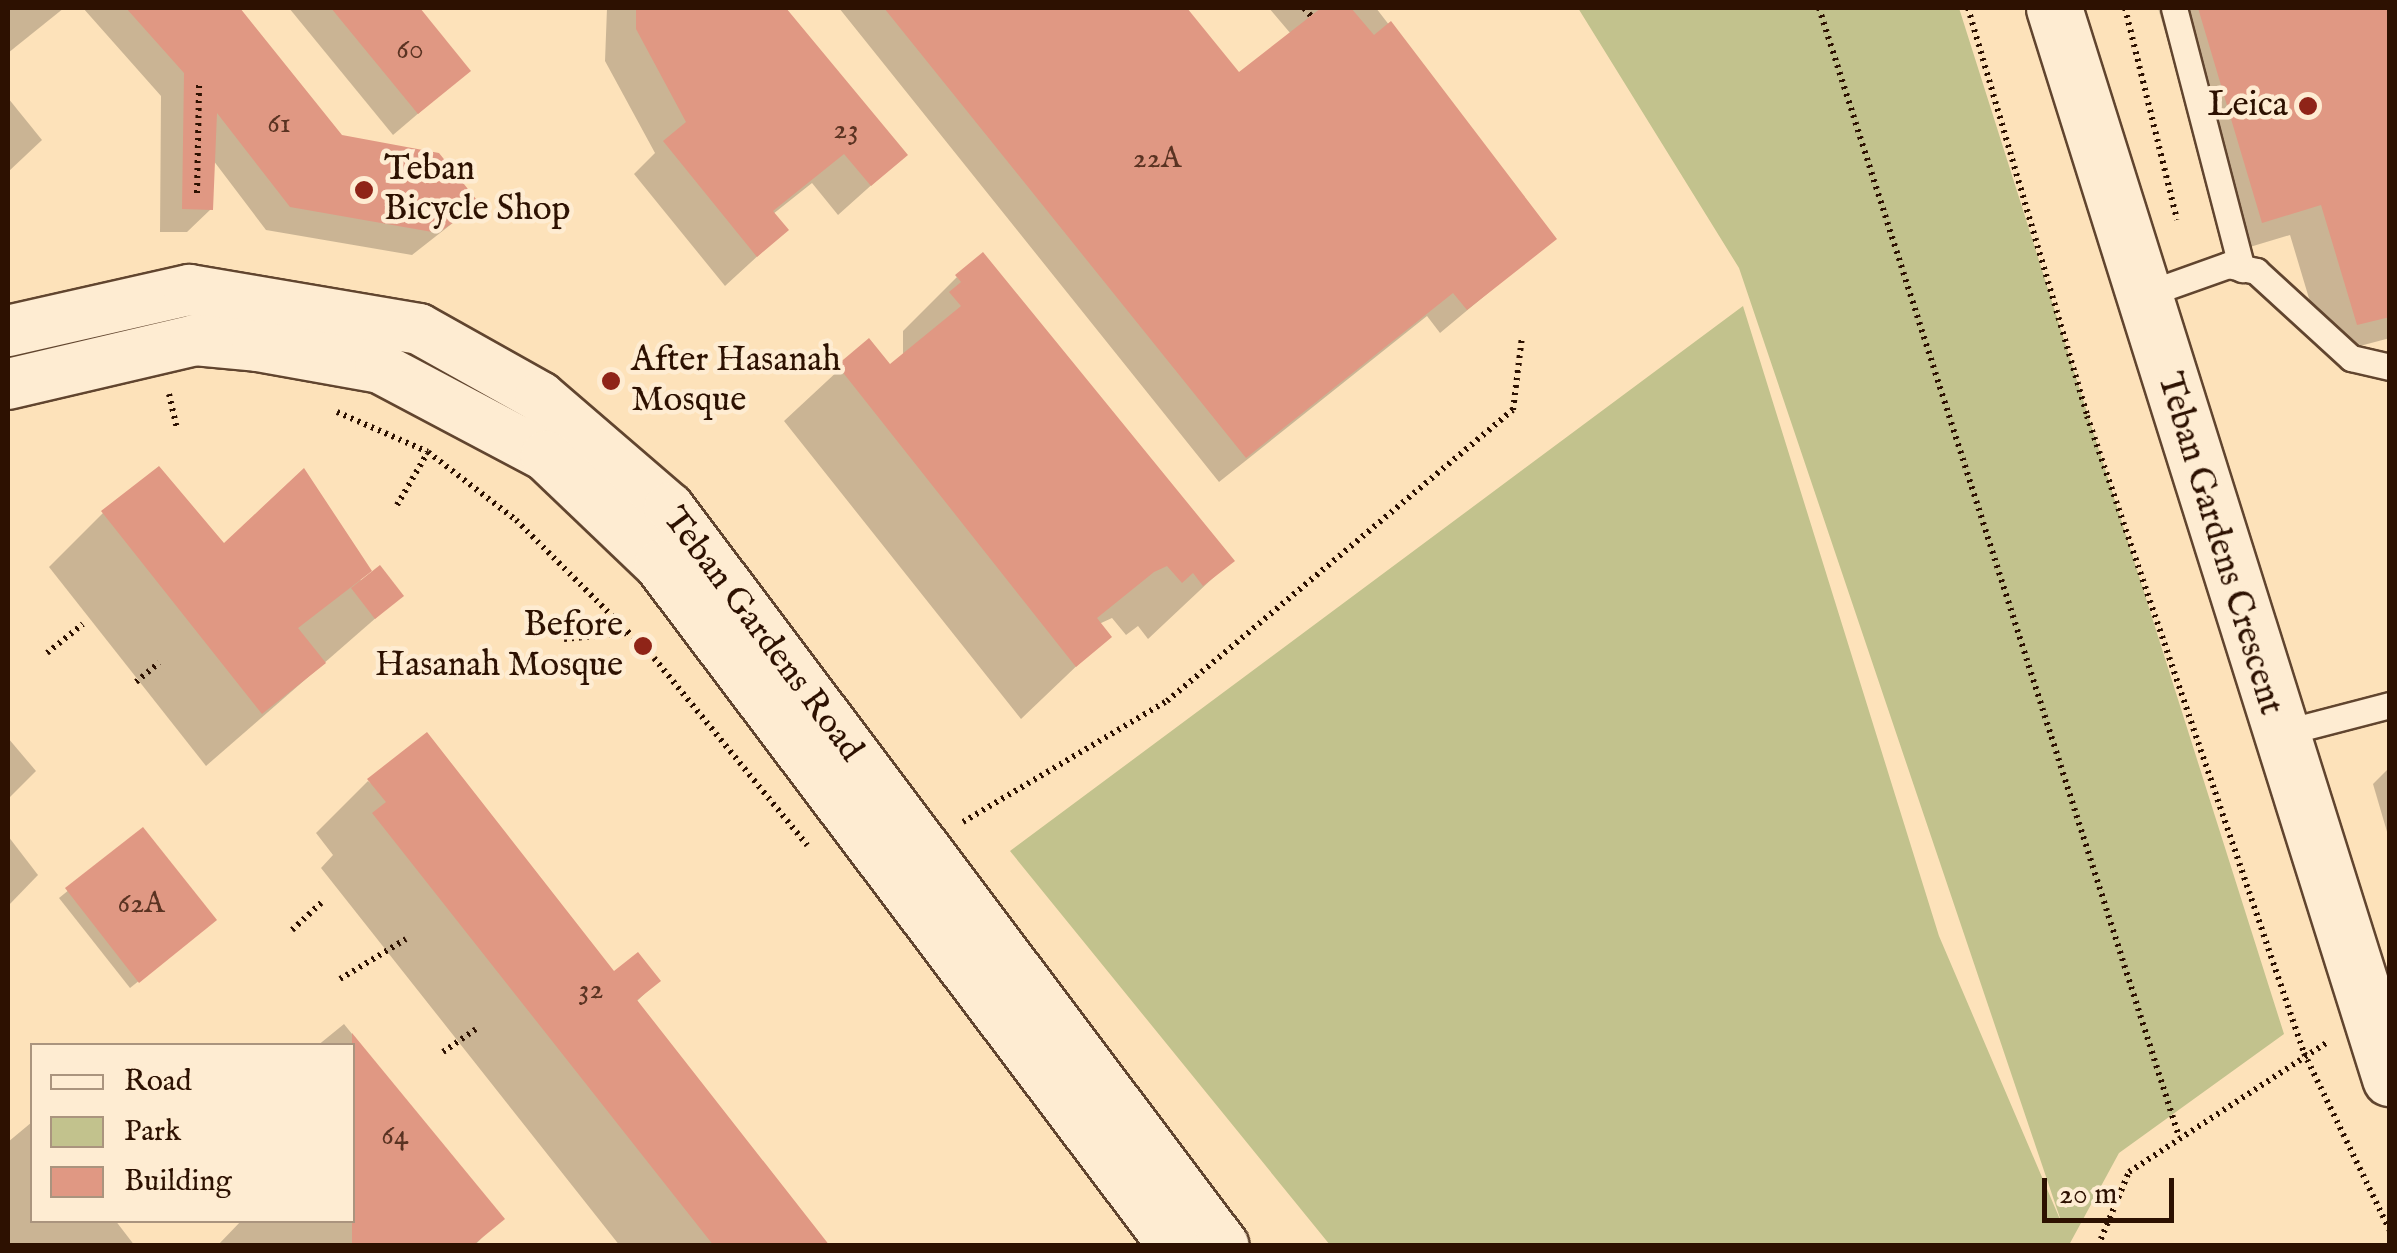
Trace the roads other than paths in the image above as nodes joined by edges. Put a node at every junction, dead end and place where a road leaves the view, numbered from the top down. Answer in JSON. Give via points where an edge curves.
{"nodes":[{"id":1,"x":2054,"y":8,"type":"edge"},
{"id":2,"x":2174,"y":8,"type":"edge"},
{"id":3,"x":2242,"y":269,"type":"junction"},
{"id":4,"x":2142,"y":296,"type":"junction"},
{"id":5,"x":8,"y":331,"type":"edge"},
{"id":6,"x":2390,"y":367,"type":"edge"},
{"id":7,"x":8,"y":384,"type":"edge"},
{"id":8,"x":2390,"y":705,"type":"edge"},
{"id":9,"x":2278,"y":734,"type":"junction"},
{"id":10,"x":2371,"y":991,"type":"edge"},
{"id":11,"x":2390,"y":1078,"type":"edge"},
{"id":12,"x":1174,"y":1246,"type":"edge"},
{"id":13,"x":1224,"y":1246,"type":"edge"}],
"edges":[{"from":1,"to":4,"type":"street","name":"Teban Gardens Crescent"},
{"from":2,"to":3,"type":"lane"},
{"from":3,"to":4,"type":"lane"},
{"from":3,"to":6,"type":"lane","via":[[2351,358]]},
{"from":4,"to":9,"type":"street","name":"Teban Gardens Crescent"},
{"from":5,"to":13,"type":"street","name":"Teban Gardens Road","via":[[190,290],[419,329],[540,397],[669,508]]},
{"from":7,"to":12,"type":"street","name":"Teban Gardens Road","via":[[195,340],[257,346],[380,368],[546,456],[660,564]]},
{"from":8,"to":9,"type":"lane"},
{"from":9,"to":10,"type":"street","name":"Teban Gardens Crescent"},
{"from":10,"to":11,"type":"street","name":"Teban Gardens Crescent"}]}
